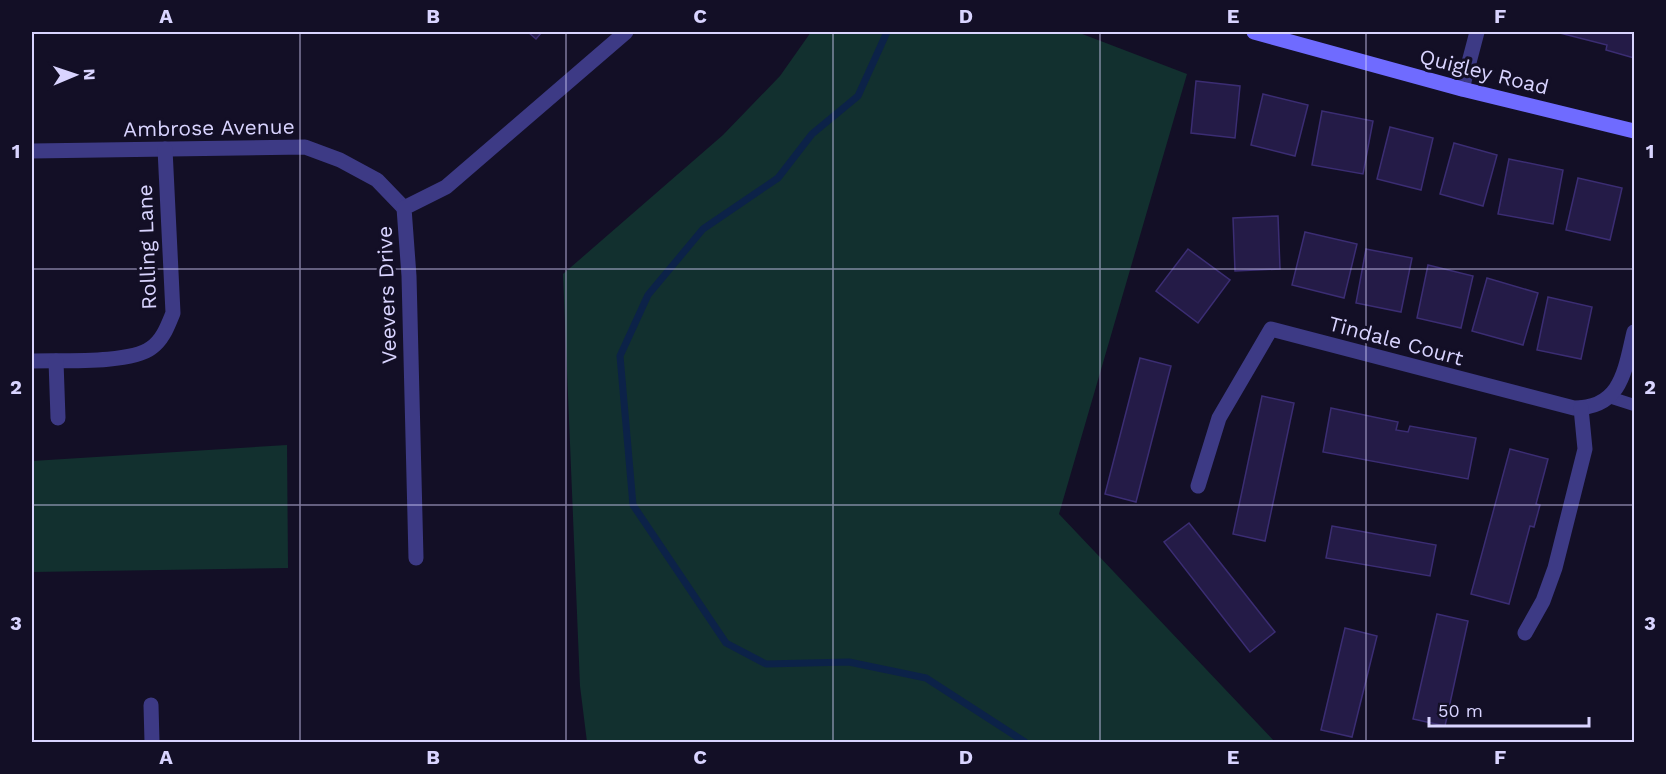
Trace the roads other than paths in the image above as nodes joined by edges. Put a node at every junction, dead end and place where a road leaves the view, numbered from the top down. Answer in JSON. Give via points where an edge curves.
{"nodes":[{"id":1,"x":626,"y":32,"type":"edge"},
{"id":2,"x":1254,"y":32,"type":"edge"},
{"id":3,"x":1477,"y":32,"type":"edge"},
{"id":4,"x":1462,"y":89,"type":"junction"},
{"id":5,"x":1635,"y":131,"type":"edge"},
{"id":6,"x":165,"y":149,"type":"junction"},
{"id":7,"x":32,"y":151,"type":"edge"},
{"id":8,"x":404,"y":208,"type":"junction"},
{"id":9,"x":1635,"y":332,"type":"edge"},
{"id":10,"x":56,"y":360,"type":"junction"},
{"id":11,"x":32,"y":361,"type":"edge"},
{"id":12,"x":1609,"y":397,"type":"junction"},
{"id":13,"x":1635,"y":405,"type":"edge"},
{"id":14,"x":1581,"y":408,"type":"junction"},
{"id":15,"x":58,"y":418,"type":"dead end"},
{"id":16,"x":1198,"y":486,"type":"dead end"},
{"id":17,"x":416,"y":558,"type":"dead end"},
{"id":18,"x":1525,"y":633,"type":"dead end"},
{"id":19,"x":151,"y":705,"type":"dead end"},
{"id":20,"x":152,"y":742,"type":"edge"}],
"edges":[{"from":1,"to":8,"type":"street","name":"Veevers Drive","via":[[446,187]]},
{"from":2,"to":4,"type":"street","name":"Quigley Road"},
{"from":3,"to":4,"type":"street"},
{"from":4,"to":5,"type":"street","name":"Quigley Road"},
{"from":6,"to":7,"type":"street","name":"Ambrose Avenue"},
{"from":6,"to":8,"type":"street","name":"Ambrose Avenue","via":[[305,147],[376,180]]},
{"from":6,"to":10,"type":"street","name":"Rolling Lane","via":[[173,313],[162,336],[152,348],[130,357]]},
{"from":8,"to":17,"type":"street","name":"Veevers Drive"},
{"from":9,"to":12,"type":"street","via":[[1622,379]]},
{"from":10,"to":11,"type":"street","name":"Rolling Lane"},
{"from":10,"to":15,"type":"street"},
{"from":12,"to":13,"type":"lane"},
{"from":12,"to":14,"type":"street","name":"Tindale Court"},
{"from":14,"to":16,"type":"street","name":"Tindale Court","via":[[1566,408],[1271,329],[1219,418]]},
{"from":14,"to":18,"type":"street","via":[[1585,449],[1555,568]]},
{"from":19,"to":20,"type":"street"}]}
